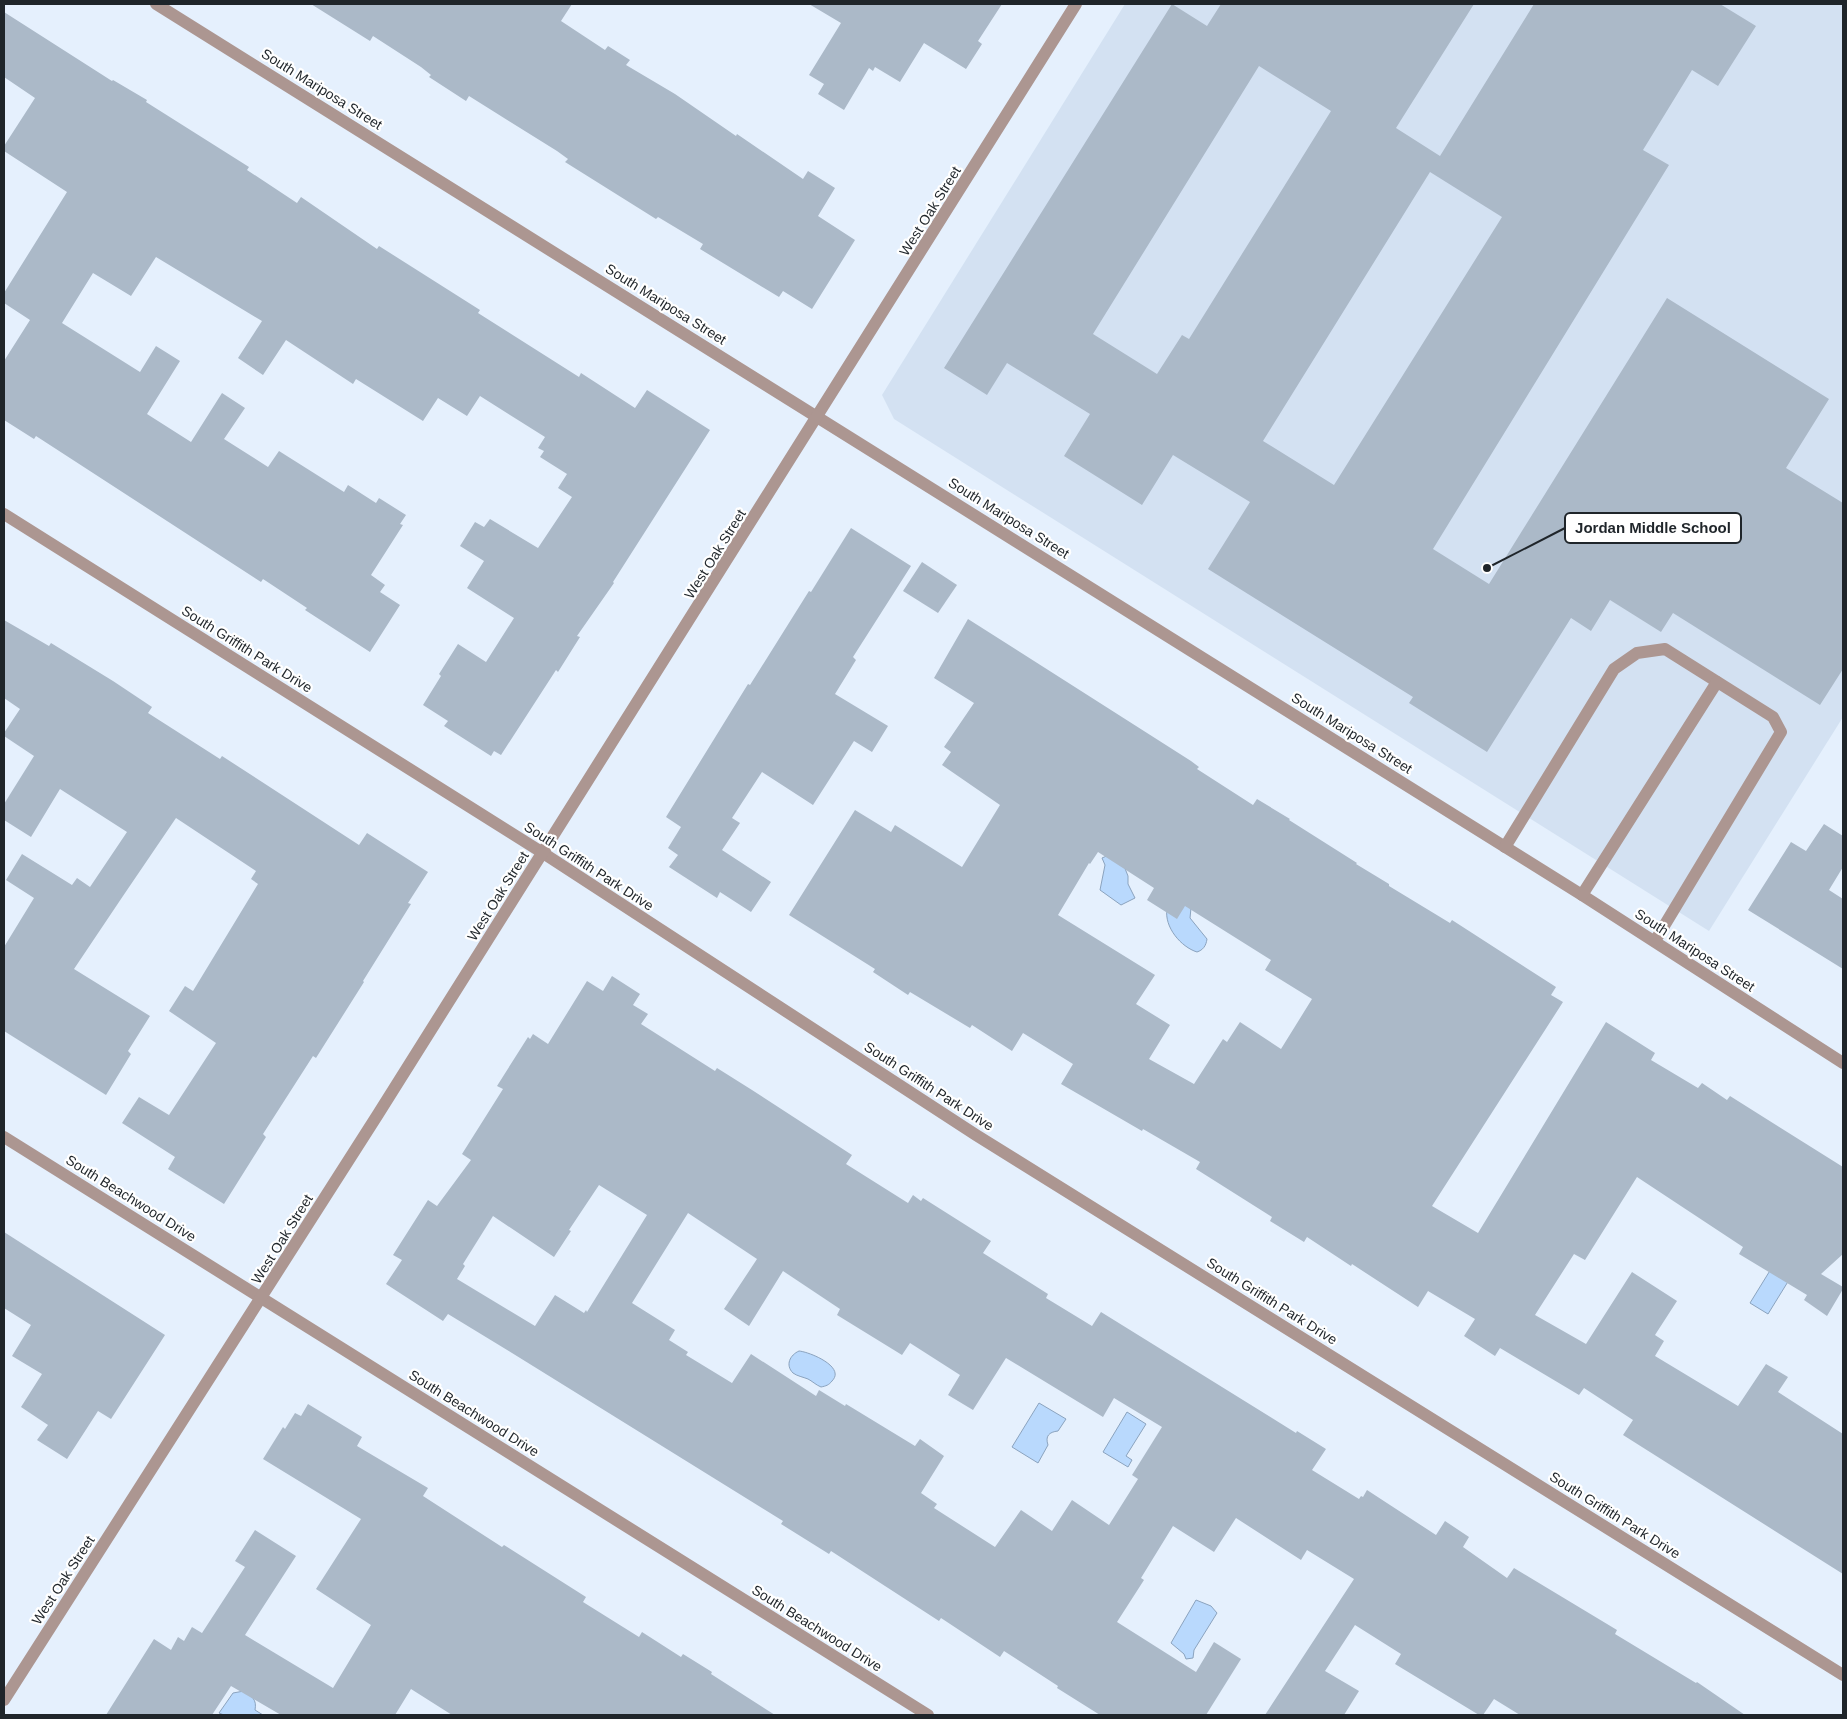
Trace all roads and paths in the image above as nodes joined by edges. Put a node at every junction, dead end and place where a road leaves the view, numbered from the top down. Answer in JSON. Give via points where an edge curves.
{"nodes":[{"id":1,"x":156,"y":4,"type":"edge"},
{"id":2,"x":1076,"y":4,"type":"edge"},
{"id":3,"x":819,"y":417,"type":"junction"},
{"id":4,"x":4,"y":514,"type":"edge"},
{"id":5,"x":1717,"y":682,"type":"junction"},
{"id":6,"x":1505,"y":847,"type":"junction"},
{"id":7,"x":543,"y":853,"type":"junction"},
{"id":8,"x":1582,"y":895,"type":"junction"},
{"id":9,"x":1655,"y":941,"type":"junction"},
{"id":10,"x":1843,"y":1063,"type":"edge"},
{"id":11,"x":4,"y":1137,"type":"edge"},
{"id":12,"x":262,"y":1297,"type":"junction"},
{"id":13,"x":1843,"y":1675,"type":"edge"},
{"id":14,"x":4,"y":1700,"type":"edge"},
{"id":15,"x":928,"y":1715,"type":"edge"}],
"edges":[{"from":1,"to":3,"type":"street","name":"South Mariposa Street"},
{"from":2,"to":3,"type":"street","name":"West Oak Street"},
{"from":3,"to":6,"type":"street","name":"South Mariposa Street"},
{"from":3,"to":7,"type":"street","name":"West Oak Street"},
{"from":4,"to":7,"type":"street","name":"South Griffith Park Drive"},
{"from":5,"to":6,"type":"street","via":[[1665,649],[1636,653],[1614,669]]},
{"from":5,"to":8,"type":"street"},
{"from":5,"to":9,"type":"street","via":[[1773,717],[1781,732]]},
{"from":6,"to":8,"type":"street","name":"South Mariposa Street"},
{"from":7,"to":12,"type":"street","name":"West Oak Street"},
{"from":7,"to":13,"type":"street","name":"South Griffith Park Drive","via":[[976,1135]]},
{"from":8,"to":9,"type":"street","name":"South Mariposa Street"},
{"from":9,"to":10,"type":"street","name":"South Mariposa Street"},
{"from":11,"to":12,"type":"street","name":"South Beachwood Drive"},
{"from":12,"to":14,"type":"street","name":"West Oak Street"},
{"from":12,"to":15,"type":"street","name":"South Beachwood Drive"}]}
